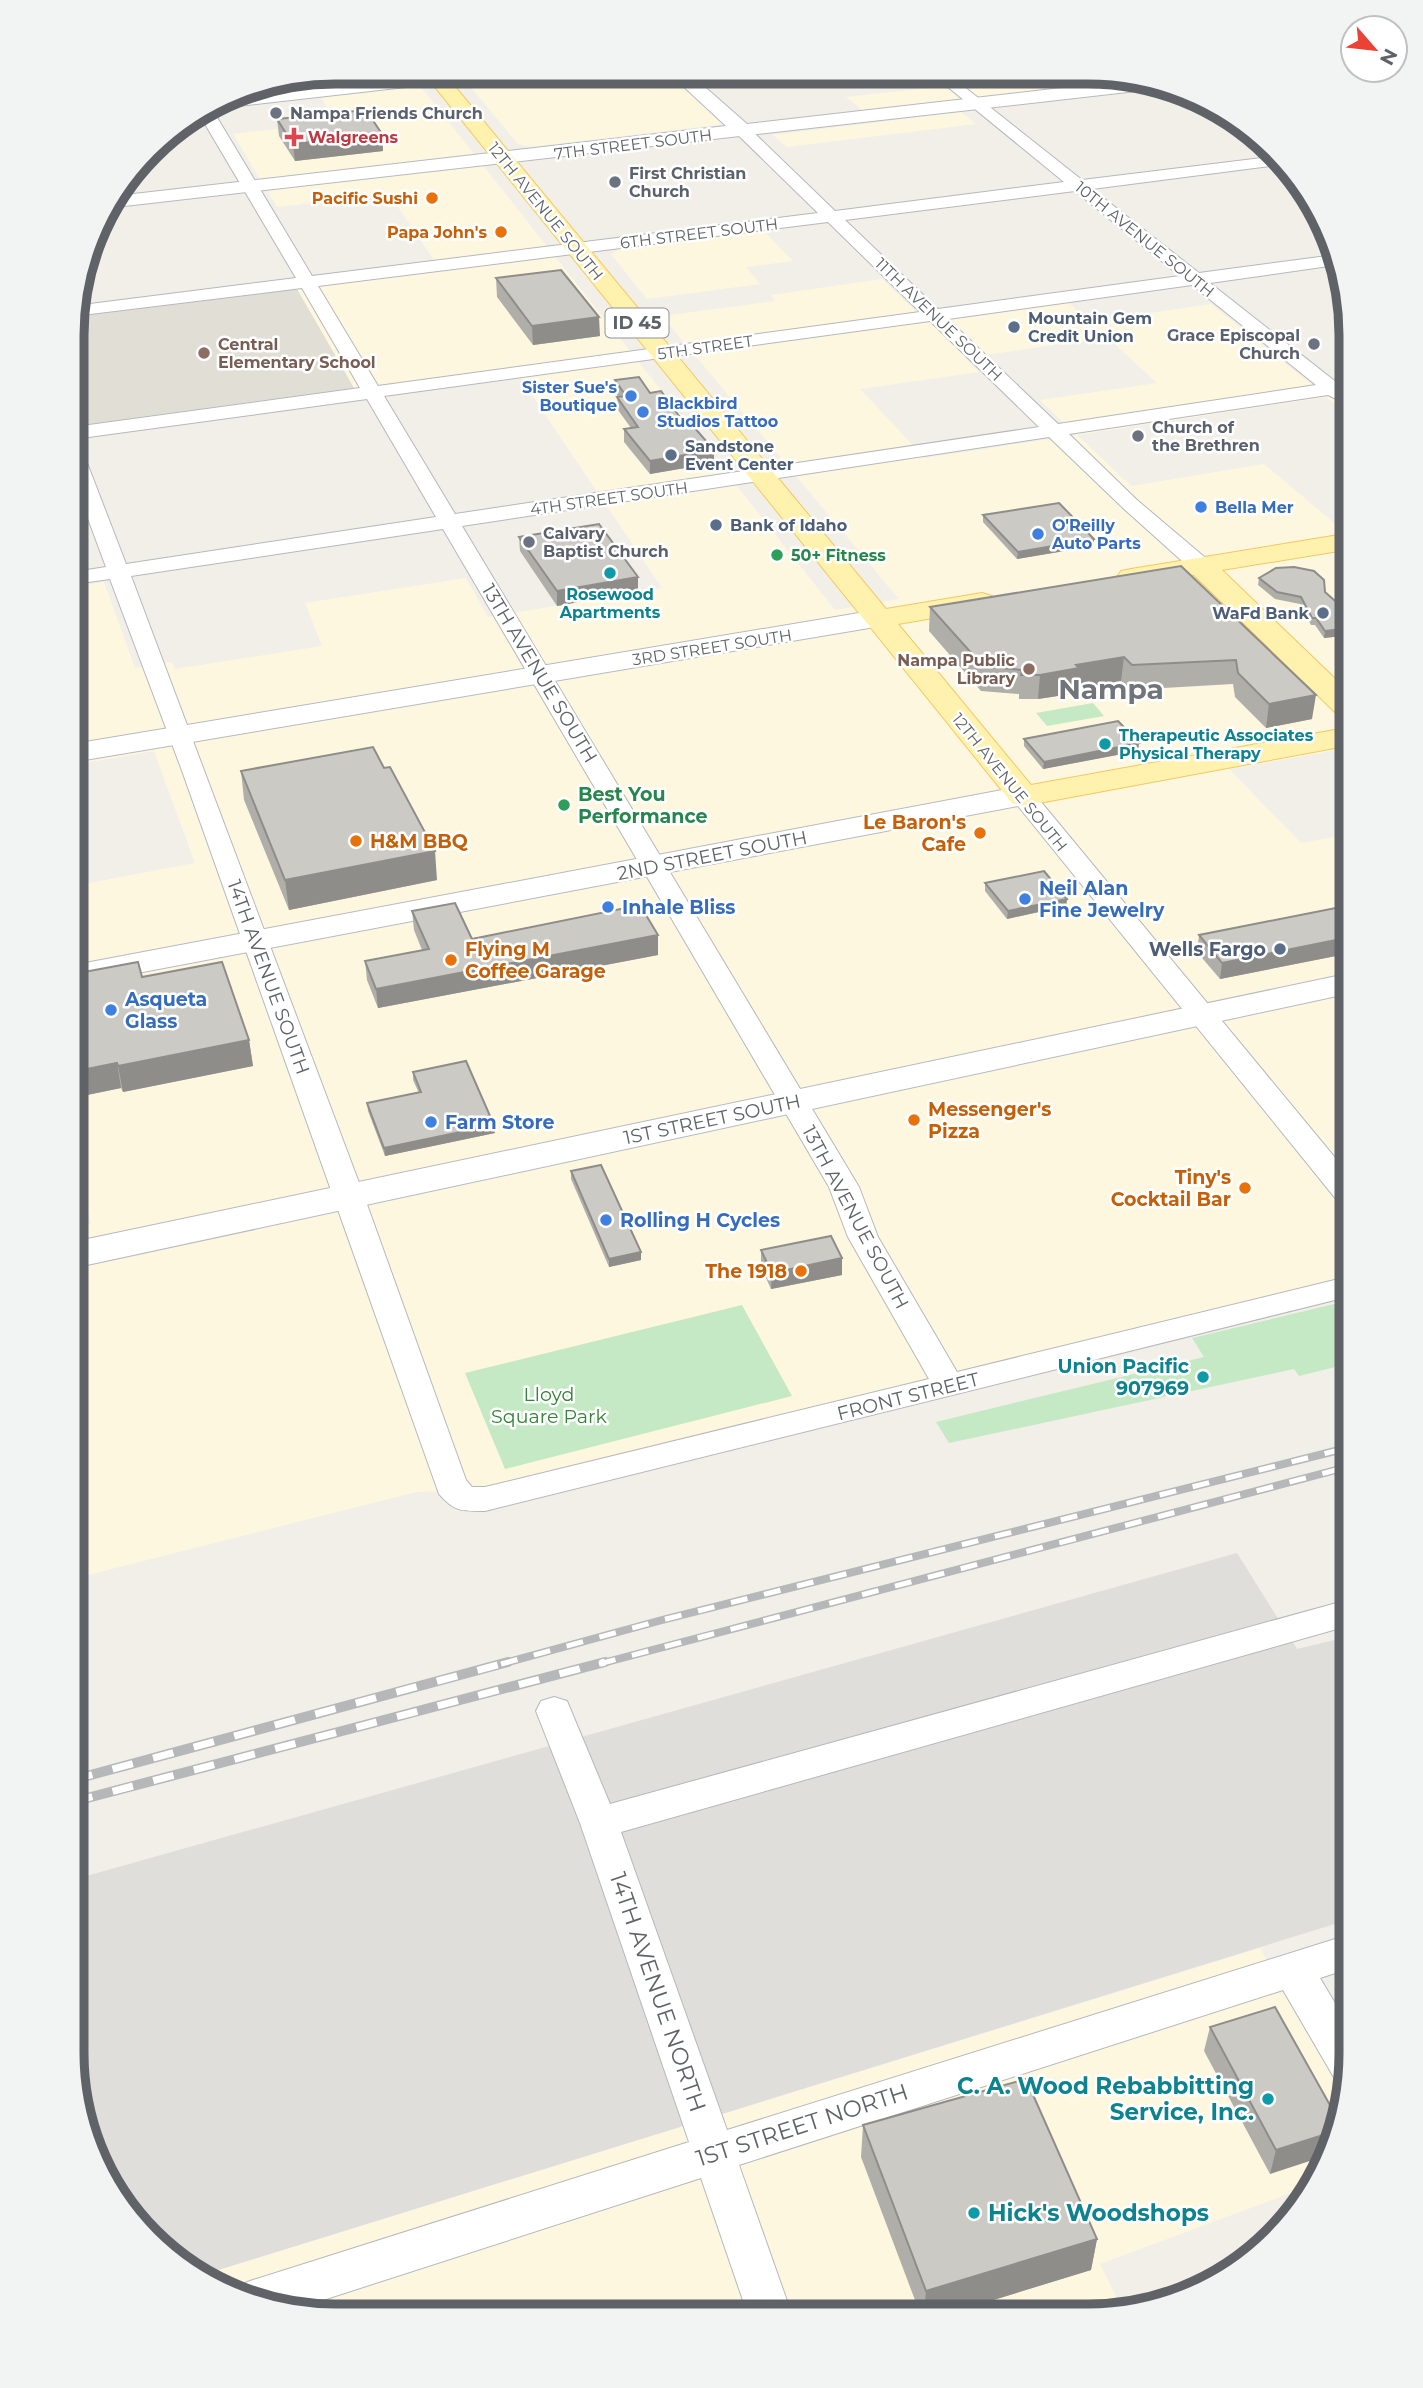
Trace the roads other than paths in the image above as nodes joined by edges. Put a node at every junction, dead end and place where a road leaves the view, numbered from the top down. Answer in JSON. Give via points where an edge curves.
{"nodes":[{"id":1,"x":375,"y":84,"type":"edge"},
{"id":2,"x":442,"y":84,"type":"edge"},
{"id":3,"x":690,"y":84,"type":"edge"},
{"id":4,"x":952,"y":84,"type":"edge"},
{"id":5,"x":1123,"y":86,"type":"edge"},
{"id":6,"x":244,"y":101,"type":"edge"},
{"id":7,"x":976,"y":103,"type":"junction"},
{"id":8,"x":210,"y":118,"type":"edge"},
{"id":9,"x":743,"y":131,"type":"junction"},
{"id":10,"x":503,"y":159,"type":"junction"},
{"id":11,"x":1269,"y":162,"type":"edge"},
{"id":12,"x":250,"y":186,"type":"junction"},
{"id":13,"x":1078,"y":186,"type":"junction"},
{"id":14,"x":123,"y":201,"type":"edge"},
{"id":15,"x":832,"y":216,"type":"junction"},
{"id":16,"x":577,"y":248,"type":"junction"},
{"id":17,"x":1328,"y":261,"type":"edge"},
{"id":18,"x":1196,"y":279,"type":"junction"},
{"id":19,"x":307,"y":282,"type":"junction"},
{"id":20,"x":86,"y":310,"type":"edge"},
{"id":21,"x":935,"y":315,"type":"junction"},
{"id":22,"x":661,"y":353,"type":"junction"},
{"id":23,"x":1339,"y":386,"type":"edge"},
{"id":24,"x":1339,"y":388,"type":"edge"},
{"id":25,"x":373,"y":392,"type":"junction"},
{"id":26,"x":1056,"y":431,"type":"junction"},
{"id":27,"x":84,"y":432,"type":"edge"},
{"id":28,"x":762,"y":476,"type":"junction"},
{"id":29,"x":84,"y":482,"type":"edge"},
{"id":30,"x":450,"y":522,"type":"junction"},
{"id":31,"x":1339,"y":543,"type":"edge"},
{"id":32,"x":1200,"y":565,"type":"junction"},
{"id":33,"x":117,"y":572,"type":"junction"},
{"id":34,"x":84,"y":577,"type":"edge"},
{"id":35,"x":1100,"y":582,"type":"edge"},
{"id":36,"x":1013,"y":596,"type":"edge"},
{"id":37,"x":877,"y":619,"type":"junction"},
{"id":38,"x":542,"y":675,"type":"junction"},
{"id":39,"x":1339,"y":699,"type":"edge"},
{"id":40,"x":181,"y":735,"type":"junction"},
{"id":41,"x":1339,"y":738,"type":"edge"},
{"id":42,"x":84,"y":751,"type":"edge"},
{"id":43,"x":1023,"y":796,"type":"junction"},
{"id":44,"x":654,"y":866,"type":"junction"},
{"id":45,"x":256,"y":941,"type":"junction"},
{"id":46,"x":84,"y":973,"type":"edge"},
{"id":47,"x":1339,"y":986,"type":"edge"},
{"id":48,"x":1200,"y":1015,"type":"junction"},
{"id":49,"x":793,"y":1101,"type":"junction"},
{"id":50,"x":1339,"y":1182,"type":"edge"},
{"id":51,"x":349,"y":1196,"type":"junction"},
{"id":52,"x":84,"y":1253,"type":"edge"},
{"id":53,"x":1339,"y":1289,"type":"edge"},
{"id":54,"x":948,"y":1386,"type":"junction"},
{"id":55,"x":463,"y":1499,"type":"joint"},
{"id":56,"x":1339,"y":1615,"type":"edge"},
{"id":57,"x":554,"y":1711,"type":"dead end"},
{"id":58,"x":599,"y":1823,"type":"junction"},
{"id":59,"x":1339,"y":1954,"type":"edge"},
{"id":60,"x":1292,"y":1968,"type":"junction"},
{"id":61,"x":1339,"y":2048,"type":"edge"},
{"id":62,"x":714,"y":2153,"type":"junction"},
{"id":63,"x":271,"y":2295,"type":"edge"},
{"id":64,"x":766,"y":2304,"type":"edge"}],
"edges":[{"from":1,"to":6,"type":"street"},
{"from":2,"to":10,"type":"main road","name":"12TH AVENUE SOUTH","number":"ID 45"},
{"from":3,"to":9,"type":"main road","name":"11TH AVENUE SOUTH"},
{"from":4,"to":7,"type":"street","name":"10TH AVENUE SOUTH"},
{"from":5,"to":7,"type":"main road","name":"7TH STREET SOUTH"},
{"from":7,"to":9,"type":"main road","name":"7TH STREET SOUTH"},
{"from":7,"to":13,"type":"street","name":"10TH AVENUE SOUTH"},
{"from":8,"to":12,"type":"street","name":"13TH AVENUE SOUTH"},
{"from":9,"to":10,"type":"main road","name":"7TH STREET SOUTH"},
{"from":9,"to":15,"type":"street","name":"11TH AVENUE SOUTH"},
{"from":10,"to":12,"type":"main road","name":"7TH STREET SOUTH"},
{"from":10,"to":16,"type":"main road","name":"12TH AVENUE SOUTH","number":"ID 45"},
{"from":11,"to":13,"type":"street","name":"6TH STREET SOUTH"},
{"from":12,"to":14,"type":"main road","name":"7TH STREET SOUTH"},
{"from":12,"to":19,"type":"street","name":"13TH AVENUE SOUTH"},
{"from":13,"to":15,"type":"street","name":"6TH STREET SOUTH"},
{"from":13,"to":18,"type":"street","name":"10TH AVENUE SOUTH"},
{"from":15,"to":16,"type":"street","name":"6TH STREET SOUTH"},
{"from":15,"to":21,"type":"street","name":"11TH AVENUE SOUTH"},
{"from":16,"to":19,"type":"street","name":"6TH STREET SOUTH"},
{"from":16,"to":22,"type":"main road","name":"12TH AVENUE SOUTH","number":"ID 45"},
{"from":17,"to":18,"type":"street","name":"5TH STREET"},
{"from":18,"to":21,"type":"street","name":"5TH STREET"},
{"from":18,"to":23,"type":"street","name":"10TH AVENUE SOUTH"},
{"from":19,"to":20,"type":"street","name":"6TH STREET SOUTH"},
{"from":19,"to":25,"type":"street","name":"13TH AVENUE SOUTH"},
{"from":21,"to":22,"type":"street","name":"5TH STREET"},
{"from":21,"to":26,"type":"street","name":"11TH AVENUE SOUTH"},
{"from":22,"to":25,"type":"street","name":"5TH STREET"},
{"from":22,"to":28,"type":"main road","name":"12TH AVENUE SOUTH","number":"ID 45"},
{"from":24,"to":26,"type":"street","name":"4TH STREET SOUTH"},
{"from":25,"to":27,"type":"street","name":"5TH STREET"},
{"from":25,"to":30,"type":"street","name":"13TH AVENUE SOUTH"},
{"from":26,"to":28,"type":"street","name":"4TH STREET SOUTH"},
{"from":26,"to":32,"type":"street","name":"11TH AVENUE SOUTH"},
{"from":28,"to":30,"type":"street","name":"4TH STREET SOUTH"},
{"from":28,"to":37,"type":"main road","name":"12TH AVENUE SOUTH","number":"ID 45"},
{"from":29,"to":33,"type":"street","name":"14TH AVENUE SOUTH"},
{"from":30,"to":33,"type":"street","name":"4TH STREET SOUTH"},
{"from":30,"to":38,"type":"street","name":"13TH AVENUE SOUTH"},
{"from":31,"to":32,"type":"main road"},
{"from":32,"to":35,"type":"main road"},
{"from":32,"to":39,"type":"main road"},
{"from":33,"to":34,"type":"street","name":"4TH STREET SOUTH"},
{"from":33,"to":40,"type":"street","name":"14TH AVENUE SOUTH"},
{"from":36,"to":37,"type":"main road","name":"3RD STREET SOUTH"},
{"from":37,"to":38,"type":"main road","name":"3RD STREET SOUTH"},
{"from":37,"to":43,"type":"main road","name":"12TH AVENUE SOUTH"},
{"from":38,"to":40,"type":"main road","name":"3RD STREET SOUTH"},
{"from":38,"to":44,"type":"street","name":"13TH AVENUE SOUTH"},
{"from":40,"to":42,"type":"main road","name":"3RD STREET SOUTH"},
{"from":40,"to":45,"type":"street","name":"14TH AVENUE SOUTH"},
{"from":41,"to":43,"type":"main road","name":"2ND STREET SOUTH"},
{"from":43,"to":44,"type":"main road","name":"2ND STREET SOUTH"},
{"from":43,"to":48,"type":"street","name":"12TH AVENUE SOUTH"},
{"from":44,"to":45,"type":"main road","name":"2ND STREET SOUTH"},
{"from":44,"to":49,"type":"street","name":"13TH AVENUE SOUTH"},
{"from":45,"to":46,"type":"main road","name":"2ND STREET SOUTH"},
{"from":45,"to":51,"type":"street","name":"14TH AVENUE SOUTH"},
{"from":47,"to":48,"type":"main road","name":"1ST STREET SOUTH"},
{"from":48,"to":49,"type":"main road","name":"1ST STREET SOUTH"},
{"from":48,"to":50,"type":"street","name":"12TH AVENUE SOUTH"},
{"from":49,"to":51,"type":"main road","name":"1ST STREET SOUTH"},
{"from":49,"to":54,"type":"street","name":"13TH AVENUE SOUTH","via":[[844,1187],[863,1237]]},
{"from":51,"to":52,"type":"main road","name":"1ST STREET SOUTH"},
{"from":51,"to":55,"type":"street","name":"14TH AVENUE SOUTH","via":[[451,1485]]},
{"from":53,"to":54,"type":"street","name":"FRONT STREET"},
{"from":54,"to":55,"type":"street","name":"FRONT STREET","via":[[485,1499]]},
{"from":56,"to":58,"type":"street"},
{"from":57,"to":58,"type":"street","name":"14TH AVENUE NORTH"},
{"from":58,"to":62,"type":"street","name":"14TH AVENUE NORTH"},
{"from":59,"to":60,"type":"street","name":"1ST STREET NORTH"},
{"from":60,"to":61,"type":"street"},
{"from":60,"to":62,"type":"street","name":"1ST STREET NORTH"},
{"from":62,"to":63,"type":"street","name":"1ST STREET NORTH"},
{"from":62,"to":64,"type":"street","name":"14TH AVENUE NORTH"}]}
